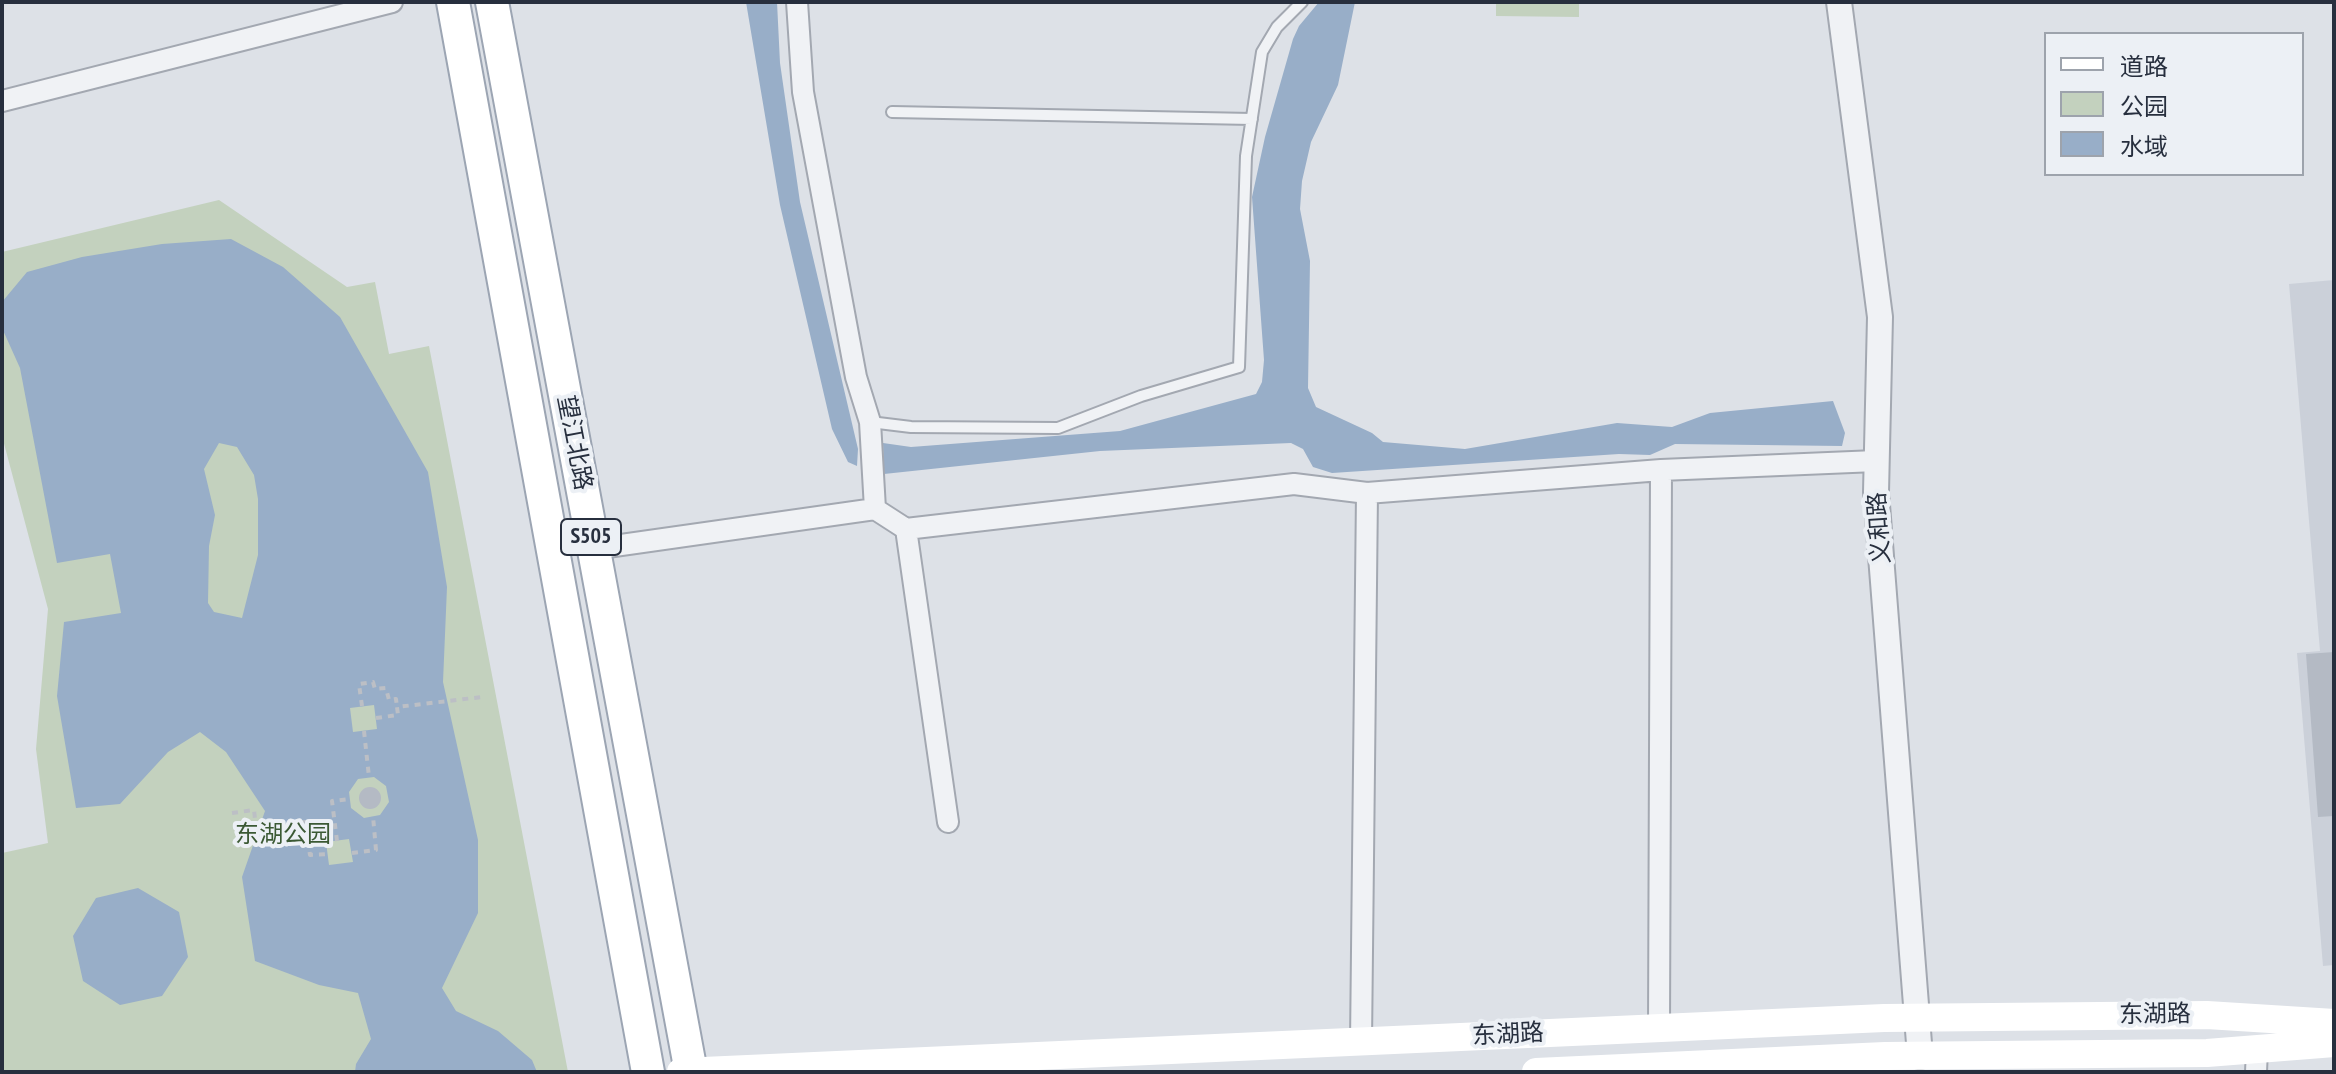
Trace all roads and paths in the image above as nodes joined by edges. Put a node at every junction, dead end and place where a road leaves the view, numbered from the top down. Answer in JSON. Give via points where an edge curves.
{"nodes":[{"id":1,"x":392,"y":2,"type":"edge"},
{"id":2,"x":453,"y":2,"type":"edge"},
{"id":3,"x":492,"y":2,"type":"edge"},
{"id":4,"x":797,"y":2,"type":"edge"},
{"id":5,"x":1302,"y":2,"type":"edge"},
{"id":6,"x":1839,"y":2,"type":"edge"},
{"id":7,"x":2,"y":101,"type":"edge"},
{"id":8,"x":892,"y":112,"type":"dead end"},
{"id":9,"x":1252,"y":119,"type":"junction"},
{"id":10,"x":870,"y":422,"type":"junction"},
{"id":11,"x":1876,"y":461,"type":"junction"},
{"id":12,"x":1661,"y":470,"type":"junction"},
{"id":13,"x":1367,"y":493,"type":"junction"},
{"id":14,"x":875,"y":509,"type":"junction"},
{"id":15,"x":906,"y":529,"type":"junction"},
{"id":16,"x":593,"y":549,"type":"junction"},
{"id":17,"x":482,"y":697,"type":"dead end"},
{"id":18,"x":362,"y":706,"type":"dead end"},
{"id":19,"x":397,"y":707,"type":"junction"},
{"id":20,"x":376,"y":718,"type":"dead end"},
{"id":21,"x":364,"y":731,"type":"dead end"},
{"id":22,"x":369,"y":777,"type":"dead end"},
{"id":23,"x":350,"y":799,"type":"dead end"},
{"id":24,"x":232,"y":813,"type":"dead end"},
{"id":25,"x":373,"y":816,"type":"dead end"},
{"id":26,"x":948,"y":822,"type":"dead end"},
{"id":27,"x":337,"y":841,"type":"dead end"},
{"id":28,"x":352,"y":853,"type":"dead end"},
{"id":29,"x":328,"y":854,"type":"dead end"},
{"id":30,"x":1917,"y":1017,"type":"junction"},
{"id":31,"x":2334,"y":1023,"type":"edge"},
{"id":32,"x":1659,"y":1028,"type":"junction"},
{"id":33,"x":1361,"y":1042,"type":"junction"},
{"id":34,"x":2334,"y":1043,"type":"edge"},
{"id":35,"x":2256,"y":1060,"type":"edge"},
{"id":36,"x":1928,"y":1062,"type":"edge"},
{"id":37,"x":1656,"y":1069,"type":"edge"},
{"id":38,"x":648,"y":1072,"type":"edge"},
{"id":39,"x":681,"y":1072,"type":"edge"},
{"id":40,"x":690,"y":1072,"type":"edge"},
{"id":41,"x":1536,"y":1072,"type":"edge"}],
"edges":[{"from":1,"to":7,"type":"street"},
{"from":2,"to":38,"type":"main road","name":"望江北路","number":"S505"},
{"from":3,"to":16,"type":"main road","name":"望江北路","number":"S505"},
{"from":4,"to":10,"type":"street","via":[[803,92],[856,377]]},
{"from":5,"to":9,"type":"lane","via":[[1262,52]]},
{"from":6,"to":11,"type":"street","name":"义和路","via":[[1880,317]]},
{"from":8,"to":9,"type":"lane"},
{"from":9,"to":10,"type":"lane","via":[[1246,156],[1239,367],[1058,428]]},
{"from":10,"to":14,"type":"street"},
{"from":11,"to":12,"type":"street"},
{"from":11,"to":30,"type":"street","name":"义和路"},
{"from":12,"to":13,"type":"street"},
{"from":12,"to":32,"type":"street"},
{"from":13,"to":15,"type":"street","via":[[1294,484]]},
{"from":13,"to":33,"type":"street"},
{"from":14,"to":15,"type":"street"},
{"from":14,"to":16,"type":"street"},
{"from":15,"to":26,"type":"street"},
{"from":16,"to":40,"type":"main road","name":"望江北路","number":"S505"},
{"from":17,"to":19,"type":"path"},
{"from":18,"to":19,"type":"path","via":[[359,684],[373,682],[375,689],[386,688]]},
{"from":19,"to":20,"type":"path","via":[[398,715]]},
{"from":21,"to":22,"type":"path"},
{"from":23,"to":27,"type":"path","via":[[332,801]]},
{"from":24,"to":29,"type":"path","via":[[254,810],[256,828],[305,822],[310,855]]},
{"from":25,"to":28,"type":"path","via":[[376,850]]},
{"from":30,"to":31,"type":"main road","name":"东湖路","via":[[2207,1015]]},
{"from":30,"to":32,"type":"main road","name":"东湖路"},
{"from":30,"to":36,"type":"street","name":"义和路"},
{"from":32,"to":33,"type":"main road","name":"东湖路"},
{"from":33,"to":40,"type":"main road","name":"东湖路"},
{"from":34,"to":35,"type":"main road","name":"东湖路"},
{"from":35,"to":36,"type":"main road","name":"东湖路"},
{"from":36,"to":37,"type":"main road","name":"东湖路"},
{"from":37,"to":41,"type":"main road","name":"东湖路"},
{"from":39,"to":40,"type":"main road","name":"东湖路"}]}
